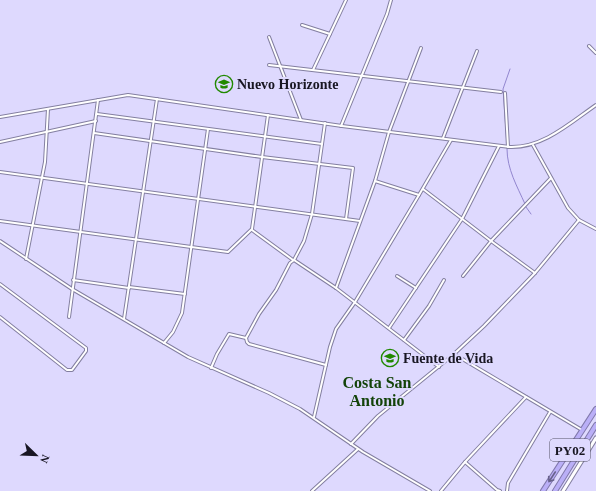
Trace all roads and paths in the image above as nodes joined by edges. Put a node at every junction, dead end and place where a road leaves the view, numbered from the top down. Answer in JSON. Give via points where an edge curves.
{"nodes":[{"id":1,"x":346,"y":0,"type":"edge"},
{"id":2,"x":391,"y":0,"type":"edge"},
{"id":3,"x":302,"y":25,"type":"dead end"},
{"id":4,"x":330,"y":34,"type":"junction"},
{"id":5,"x":269,"y":37,"type":"dead end"},
{"id":6,"x":589,"y":46,"type":"dead end"},
{"id":7,"x":421,"y":48,"type":"dead end"},
{"id":8,"x":477,"y":50,"type":"dead end"},
{"id":9,"x":596,"y":53,"type":"edge"},
{"id":10,"x":269,"y":65,"type":"dead end"},
{"id":11,"x":281,"y":66,"type":"junction"},
{"id":12,"x":313,"y":70,"type":"junction"},
{"id":13,"x":361,"y":76,"type":"junction"},
{"id":14,"x":409,"y":81,"type":"junction"},
{"id":15,"x":463,"y":88,"type":"junction"},
{"id":16,"x":500,"y":92,"type":"dead end"},
{"id":17,"x":505,"y":93,"type":"dead end"},
{"id":18,"x":157,"y":98,"type":"junction"},
{"id":19,"x":98,"y":100,"type":"junction"},
{"id":20,"x":596,"y":105,"type":"edge"},
{"id":21,"x":48,"y":110,"type":"junction"},
{"id":22,"x":97,"y":114,"type":"junction"},
{"id":23,"x":268,"y":115,"type":"junction"},
{"id":24,"x":0,"y":117,"type":"edge"},
{"id":25,"x":301,"y":120,"type":"junction"},
{"id":26,"x":96,"y":121,"type":"junction"},
{"id":27,"x":153,"y":121,"type":"junction"},
{"id":28,"x":325,"y":123,"type":"junction"},
{"id":29,"x":341,"y":126,"type":"junction"},
{"id":30,"x":208,"y":128,"type":"junction"},
{"id":31,"x":47,"y":132,"type":"junction"},
{"id":32,"x":389,"y":132,"type":"junction"},
{"id":33,"x":94,"y":133,"type":"junction"},
{"id":34,"x":265,"y":136,"type":"junction"},
{"id":35,"x":443,"y":138,"type":"junction"},
{"id":36,"x":451,"y":140,"type":"junction"},
{"id":37,"x":0,"y":142,"type":"edge"},
{"id":38,"x":150,"y":142,"type":"junction"},
{"id":39,"x":322,"y":144,"type":"junction"},
{"id":40,"x":533,"y":145,"type":"junction"},
{"id":41,"x":499,"y":146,"type":"junction"},
{"id":42,"x":508,"y":147,"type":"junction"},
{"id":43,"x":205,"y":148,"type":"junction"},
{"id":44,"x":262,"y":157,"type":"junction"},
{"id":45,"x":319,"y":164,"type":"junction"},
{"id":46,"x":0,"y":172,"type":"edge"},
{"id":47,"x":41,"y":178,"type":"junction"},
{"id":48,"x":551,"y":178,"type":"junction"},
{"id":49,"x":375,"y":181,"type":"junction"},
{"id":50,"x":87,"y":184,"type":"junction"},
{"id":51,"x":423,"y":189,"type":"junction"},
{"id":52,"x":142,"y":191,"type":"junction"},
{"id":53,"x":419,"y":195,"type":"junction"},
{"id":54,"x":199,"y":199,"type":"junction"},
{"id":55,"x":255,"y":206,"type":"junction"},
{"id":56,"x":312,"y":214,"type":"junction"},
{"id":57,"x":346,"y":219,"type":"junction"},
{"id":58,"x":462,"y":219,"type":"junction"},
{"id":59,"x":579,"y":220,"type":"junction"},
{"id":60,"x":0,"y":221,"type":"edge"},
{"id":61,"x":360,"y":221,"type":"junction"},
{"id":62,"x":33,"y":226,"type":"junction"},
{"id":63,"x":252,"y":230,"type":"junction"},
{"id":64,"x":596,"y":230,"type":"edge"},
{"id":65,"x":80,"y":232,"type":"junction"},
{"id":66,"x":135,"y":240,"type":"junction"},
{"id":67,"x":0,"y":241,"type":"edge"},
{"id":68,"x":491,"y":241,"type":"junction"},
{"id":69,"x":192,"y":247,"type":"junction"},
{"id":70,"x":26,"y":259,"type":"junction"},
{"id":71,"x":293,"y":260,"type":"junction"},
{"id":72,"x":535,"y":273,"type":"junction"},
{"id":73,"x":397,"y":276,"type":"dead end"},
{"id":74,"x":464,"y":276,"type":"dead end"},
{"id":75,"x":73,"y":280,"type":"junction"},
{"id":76,"x":444,"y":280,"type":"dead end"},
{"id":77,"x":0,"y":284,"type":"edge"},
{"id":78,"x":129,"y":287,"type":"junction"},
{"id":79,"x":336,"y":288,"type":"junction"},
{"id":80,"x":416,"y":288,"type":"junction"},
{"id":81,"x":72,"y":289,"type":"junction"},
{"id":82,"x":185,"y":294,"type":"junction"},
{"id":83,"x":355,"y":302,"type":"junction"},
{"id":84,"x":0,"y":317,"type":"edge"},
{"id":85,"x":69,"y":317,"type":"dead end"},
{"id":86,"x":124,"y":319,"type":"junction"},
{"id":87,"x":389,"y":328,"type":"junction"},
{"id":88,"x":246,"y":338,"type":"junction"},
{"id":89,"x":404,"y":340,"type":"junction"},
{"id":90,"x":164,"y":343,"type":"junction"},
{"id":91,"x":454,"y":354,"type":"junction"},
{"id":92,"x":326,"y":365,"type":"junction"},
{"id":93,"x":438,"y":367,"type":"junction"},
{"id":94,"x":211,"y":368,"type":"junction"},
{"id":95,"x":526,"y":397,"type":"junction"},
{"id":96,"x":596,"y":409,"type":"edge"},
{"id":97,"x":550,"y":412,"type":"junction"},
{"id":98,"x":314,"y":417,"type":"junction"},
{"id":99,"x":596,"y":425,"type":"edge"},
{"id":100,"x":582,"y":430,"type":"junction"},
{"id":101,"x":596,"y":438,"type":"edge"},
{"id":102,"x":351,"y":444,"type":"junction"},
{"id":103,"x":359,"y":449,"type":"junction"},
{"id":104,"x":465,"y":462,"type":"junction"},
{"id":105,"x":497,"y":490,"type":"junction"},
{"id":106,"x":312,"y":491,"type":"edge"},
{"id":107,"x":430,"y":491,"type":"edge"},
{"id":108,"x":441,"y":491,"type":"edge"},
{"id":109,"x":493,"y":491,"type":"edge"},
{"id":110,"x":500,"y":491,"type":"edge"},
{"id":111,"x":507,"y":491,"type":"edge"},
{"id":112,"x":543,"y":491,"type":"edge"},
{"id":113,"x":554,"y":491,"type":"edge"},
{"id":114,"x":563,"y":491,"type":"edge"}],
"edges":[{"from":1,"to":4,"type":"street"},
{"from":2,"to":13,"type":"street"},
{"from":3,"to":4,"type":"street"},
{"from":4,"to":12,"type":"street"},
{"from":5,"to":11,"type":"street"},
{"from":6,"to":9,"type":"street"},
{"from":7,"to":14,"type":"street"},
{"from":8,"to":15,"type":"street"},
{"from":10,"to":11,"type":"street"},
{"from":11,"to":12,"type":"street"},
{"from":11,"to":25,"type":"street"},
{"from":12,"to":13,"type":"street"},
{"from":13,"to":14,"type":"street"},
{"from":13,"to":29,"type":"street"},
{"from":14,"to":15,"type":"street"},
{"from":14,"to":32,"type":"street"},
{"from":15,"to":16,"type":"street"},
{"from":15,"to":35,"type":"street"},
{"from":17,"to":42,"type":"street"},
{"from":18,"to":19,"type":"street","via":[[128,95]]},
{"from":18,"to":23,"type":"street"},
{"from":18,"to":27,"type":"street"},
{"from":19,"to":21,"type":"street"},
{"from":19,"to":22,"type":"street"},
{"from":20,"to":40,"type":"street"},
{"from":21,"to":24,"type":"street"},
{"from":21,"to":31,"type":"street"},
{"from":22,"to":26,"type":"street"},
{"from":22,"to":27,"type":"street"},
{"from":23,"to":25,"type":"street"},
{"from":23,"to":34,"type":"street"},
{"from":25,"to":28,"type":"street"},
{"from":26,"to":31,"type":"street"},
{"from":26,"to":33,"type":"street"},
{"from":27,"to":30,"type":"street"},
{"from":27,"to":38,"type":"street"},
{"from":28,"to":29,"type":"street"},
{"from":28,"to":39,"type":"street"},
{"from":29,"to":32,"type":"street"},
{"from":30,"to":34,"type":"street"},
{"from":30,"to":43,"type":"street"},
{"from":31,"to":37,"type":"street"},
{"from":31,"to":47,"type":"street"},
{"from":32,"to":35,"type":"street"},
{"from":32,"to":49,"type":"street"},
{"from":33,"to":38,"type":"street"},
{"from":33,"to":50,"type":"street"},
{"from":34,"to":39,"type":"street"},
{"from":34,"to":44,"type":"street"},
{"from":35,"to":36,"type":"street"},
{"from":36,"to":41,"type":"street"},
{"from":36,"to":51,"type":"street"},
{"from":38,"to":43,"type":"street"},
{"from":38,"to":52,"type":"street"},
{"from":39,"to":45,"type":"street"},
{"from":40,"to":42,"type":"street"},
{"from":40,"to":48,"type":"street"},
{"from":41,"to":42,"type":"street"},
{"from":41,"to":58,"type":"street"},
{"from":43,"to":44,"type":"street"},
{"from":43,"to":54,"type":"street"},
{"from":44,"to":45,"type":"street"},
{"from":44,"to":55,"type":"street"},
{"from":45,"to":56,"type":"street"},
{"from":45,"to":57,"type":"street","via":[[353,168]]},
{"from":46,"to":47,"type":"street"},
{"from":47,"to":50,"type":"street"},
{"from":47,"to":62,"type":"street"},
{"from":48,"to":59,"type":"street","via":[[568,208]]},
{"from":48,"to":68,"type":"street"},
{"from":49,"to":53,"type":"street"},
{"from":49,"to":61,"type":"street"},
{"from":50,"to":52,"type":"street"},
{"from":50,"to":65,"type":"street"},
{"from":51,"to":53,"type":"street"},
{"from":51,"to":58,"type":"street"},
{"from":52,"to":54,"type":"street"},
{"from":52,"to":66,"type":"street"},
{"from":53,"to":83,"type":"street"},
{"from":54,"to":55,"type":"street"},
{"from":54,"to":69,"type":"street"},
{"from":55,"to":56,"type":"street"},
{"from":55,"to":63,"type":"street"},
{"from":56,"to":57,"type":"street"},
{"from":56,"to":71,"type":"street","via":[[304,241]]},
{"from":57,"to":61,"type":"street"},
{"from":58,"to":68,"type":"street"},
{"from":58,"to":80,"type":"street"},
{"from":59,"to":64,"type":"street"},
{"from":59,"to":72,"type":"street"},
{"from":60,"to":62,"type":"street"},
{"from":61,"to":79,"type":"street"},
{"from":62,"to":65,"type":"street"},
{"from":62,"to":70,"type":"street"},
{"from":63,"to":69,"type":"street","via":[[228,252]]},
{"from":63,"to":71,"type":"street"},
{"from":65,"to":66,"type":"street"},
{"from":65,"to":75,"type":"street"},
{"from":66,"to":69,"type":"street"},
{"from":66,"to":78,"type":"street"},
{"from":67,"to":70,"type":"street"},
{"from":68,"to":72,"type":"street"},
{"from":68,"to":74,"type":"street"},
{"from":69,"to":82,"type":"street"},
{"from":70,"to":81,"type":"street"},
{"from":71,"to":79,"type":"street"},
{"from":71,"to":88,"type":"street"},
{"from":72,"to":91,"type":"street"},
{"from":73,"to":80,"type":"street"},
{"from":75,"to":78,"type":"street"},
{"from":75,"to":81,"type":"street"},
{"from":76,"to":89,"type":"street"},
{"from":77,"to":84,"type":"street","via":[[86,348],[86,351],[72,370],[67,370]]},
{"from":78,"to":82,"type":"street"},
{"from":78,"to":86,"type":"street"},
{"from":79,"to":83,"type":"street"},
{"from":80,"to":87,"type":"street"},
{"from":81,"to":85,"type":"street"},
{"from":81,"to":86,"type":"street"},
{"from":82,"to":90,"type":"street","via":[[182,313]]},
{"from":83,"to":87,"type":"street"},
{"from":83,"to":92,"type":"street","via":[[336,329]]},
{"from":86,"to":90,"type":"street"},
{"from":87,"to":89,"type":"street"},
{"from":88,"to":92,"type":"street","via":[[249,344]]},
{"from":88,"to":94,"type":"street","via":[[229,334]]},
{"from":89,"to":93,"type":"street"},
{"from":90,"to":94,"type":"street"},
{"from":91,"to":93,"type":"street"},
{"from":91,"to":95,"type":"street"},
{"from":92,"to":98,"type":"street"},
{"from":93,"to":102,"type":"street","via":[[378,416]]},
{"from":94,"to":98,"type":"street","via":[[285,400]]},
{"from":95,"to":97,"type":"street"},
{"from":95,"to":104,"type":"street"},
{"from":96,"to":100,"type":"highway","number":"PY02"},
{"from":97,"to":100,"type":"street"},
{"from":97,"to":111,"type":"street","via":[[508,483]]},
{"from":98,"to":102,"type":"street"},
{"from":99,"to":113,"type":"highway","number":"PY02"},
{"from":100,"to":112,"type":"highway","number":"PY02","one_way":true},
{"from":101,"to":114,"type":"street"},
{"from":102,"to":103,"type":"street"},
{"from":103,"to":106,"type":"street"},
{"from":103,"to":107,"type":"street"},
{"from":104,"to":105,"type":"street"},
{"from":104,"to":108,"type":"street"},
{"from":105,"to":109,"type":"street"},
{"from":105,"to":110,"type":"street"}]}
